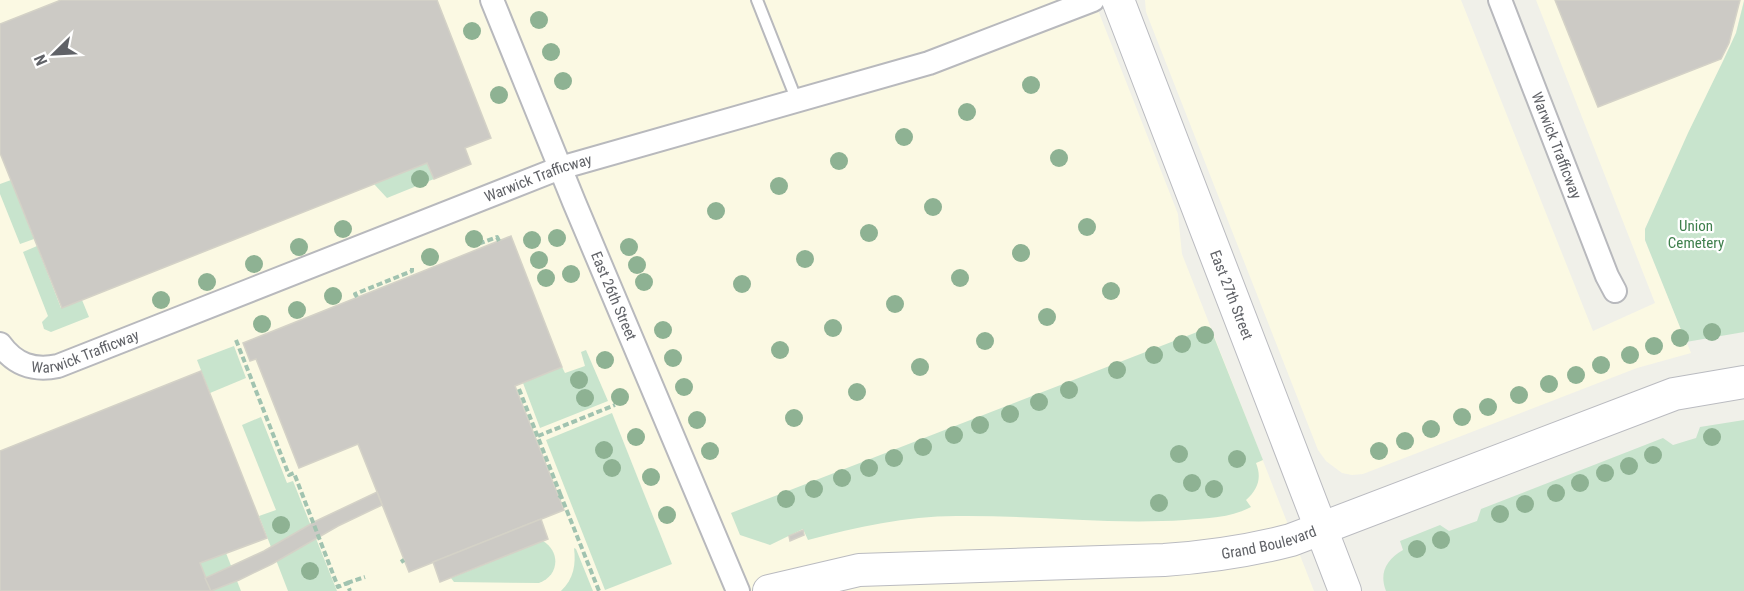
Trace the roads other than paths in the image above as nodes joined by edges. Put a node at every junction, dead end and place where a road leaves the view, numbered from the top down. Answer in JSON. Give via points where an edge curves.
{"nodes":[{"id":1,"x":492,"y":0,"type":"edge"},
{"id":2,"x":757,"y":0,"type":"edge"},
{"id":3,"x":1093,"y":0,"type":"edge"},
{"id":4,"x":1118,"y":0,"type":"edge"},
{"id":5,"x":1500,"y":0,"type":"edge"},
{"id":6,"x":797,"y":101,"type":"junction"},
{"id":7,"x":560,"y":168,"type":"junction"},
{"id":8,"x":1615,"y":291,"type":"dead end"},
{"id":9,"x":0,"y":344,"type":"edge"},
{"id":10,"x":1744,"y":382,"type":"edge"},
{"id":11,"x":1320,"y":529,"type":"junction"},
{"id":12,"x":738,"y":591,"type":"edge"},
{"id":13,"x":769,"y":591,"type":"edge"},
{"id":14,"x":1345,"y":591,"type":"edge"}],
"edges":[{"from":1,"to":7,"type":"street","name":"East 26th Street"},
{"from":2,"to":6,"type":"lane"},
{"from":3,"to":6,"type":"street","name":"Warwick Trafficway","via":[[929,63]]},
{"from":4,"to":11,"type":"main road","name":"East 27th Street"},
{"from":5,"to":8,"type":"street","name":"Warwick Trafficway"},
{"from":6,"to":7,"type":"street","name":"Warwick Trafficway"},
{"from":7,"to":9,"type":"street","name":"Warwick Trafficway","via":[[58,366],[31,367],[11,356]]},
{"from":7,"to":12,"type":"street","name":"East 26th Street"},
{"from":10,"to":11,"type":"main road","name":"Grand Boulevard","via":[[1674,394]]},
{"from":11,"to":13,"type":"main road","name":"Grand Boulevard","via":[[1263,548],[1196,558],[859,570]]},
{"from":11,"to":14,"type":"main road","name":"East 27th Street"}]}
